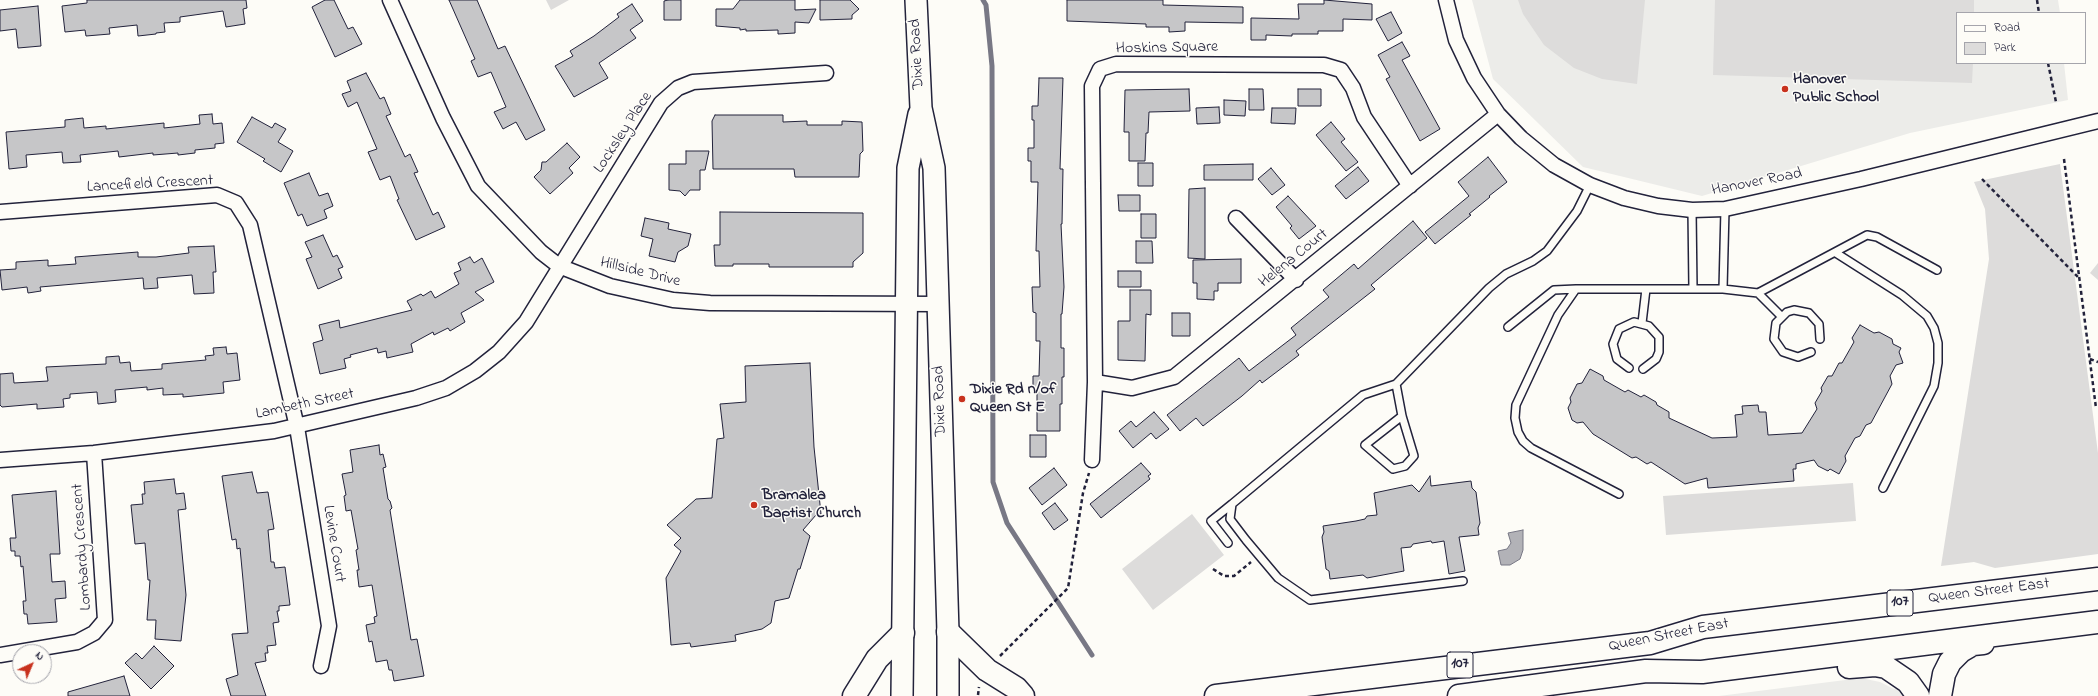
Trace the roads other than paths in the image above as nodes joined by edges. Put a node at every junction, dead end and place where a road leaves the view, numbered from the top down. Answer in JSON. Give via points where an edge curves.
{"nodes":[{"id":1,"x":390,"y":0,"type":"edge"},
{"id":2,"x":916,"y":0,"type":"edge"},
{"id":3,"x":1446,"y":0,"type":"edge"},
{"id":4,"x":826,"y":73,"type":"dead end"},
{"id":5,"x":921,"y":108,"type":"junction"},
{"id":6,"x":1498,"y":114,"type":"junction"},
{"id":7,"x":2098,"y":121,"type":"edge"},
{"id":8,"x":1410,"y":186,"type":"junction"},
{"id":9,"x":1590,"y":186,"type":"junction"},
{"id":10,"x":1725,"y":209,"type":"junction"},
{"id":11,"x":1692,"y":210,"type":"junction"},
{"id":12,"x":0,"y":212,"type":"edge"},
{"id":13,"x":1236,"y":218,"type":"dead end"},
{"id":14,"x":1836,"y":253,"type":"junction"},
{"id":15,"x":559,"y":266,"type":"junction"},
{"id":16,"x":1937,"y":270,"type":"dead end"},
{"id":17,"x":1296,"y":280,"type":"junction"},
{"id":18,"x":1576,"y":289,"type":"junction"},
{"id":19,"x":1646,"y":289,"type":"junction"},
{"id":20,"x":1693,"y":289,"type":"junction"},
{"id":21,"x":1723,"y":289,"type":"junction"},
{"id":22,"x":1758,"y":293,"type":"junction"},
{"id":23,"x":907,"y":304,"type":"junction"},
{"id":24,"x":939,"y":304,"type":"junction"},
{"id":25,"x":1781,"y":316,"type":"junction"},
{"id":26,"x":1642,"y":323,"type":"junction"},
{"id":27,"x":1508,"y":327,"type":"dead end"},
{"id":28,"x":1820,"y":340,"type":"dead end"},
{"id":29,"x":1811,"y":352,"type":"dead end"},
{"id":30,"x":1629,"y":368,"type":"dead end"},
{"id":31,"x":1643,"y":369,"type":"dead end"},
{"id":32,"x":1095,"y":382,"type":"junction"},
{"id":33,"x":1396,"y":384,"type":"junction"},
{"id":34,"x":1402,"y":416,"type":"junction"},
{"id":35,"x":296,"y":427,"type":"junction"},
{"id":36,"x":94,"y":453,"type":"junction"},
{"id":37,"x":0,"y":460,"type":"edge"},
{"id":38,"x":1092,"y":460,"type":"road end"},
{"id":39,"x":1883,"y":488,"type":"dead end"},
{"id":40,"x":1619,"y":494,"type":"dead end"},
{"id":41,"x":1232,"y":504,"type":"junction"},
{"id":42,"x":1228,"y":543,"type":"dead end"},
{"id":43,"x":2097,"y":579,"type":"edge"},
{"id":44,"x":1463,"y":580,"type":"dead end"},
{"id":45,"x":2098,"y":622,"type":"edge"},
{"id":46,"x":2058,"y":627,"type":"junction"},
{"id":47,"x":948,"y":632,"type":"junction"},
{"id":48,"x":903,"y":633,"type":"junction"},
{"id":49,"x":0,"y":655,"type":"edge"},
{"id":50,"x":321,"y":666,"type":"dead end"},
{"id":51,"x":1702,"y":672,"type":"junction"},
{"id":52,"x":854,"y":696,"type":"edge"},
{"id":53,"x":902,"y":696,"type":"edge"},
{"id":54,"x":948,"y":696,"type":"edge"},
{"id":55,"x":1023,"y":696,"type":"edge"},
{"id":56,"x":1216,"y":696,"type":"edge"},
{"id":57,"x":1459,"y":696,"type":"edge"},
{"id":58,"x":1918,"y":696,"type":"edge"},
{"id":59,"x":1940,"y":696,"type":"edge"}],
"edges":[{"from":1,"to":15,"type":"street","name":"Hillside Drive","via":[[443,118],[478,186],[541,252]]},
{"from":2,"to":5,"type":"main road","name":"Dixie Road"},
{"from":3,"to":6,"type":"street","name":"Hanover Road","via":[[1456,40],[1474,78]]},
{"from":4,"to":15,"type":"street","name":"Locksley Place","via":[[693,82],[678,88],[661,102]]},
{"from":5,"to":23,"type":"main road","name":"Dixie Road","via":[[908,168]]},
{"from":5,"to":24,"type":"main road","name":"Dixie Road","via":[[934,168]]},
{"from":6,"to":8,"type":"street","name":"Helena Court"},
{"from":6,"to":9,"type":"street","name":"Hanover Road","via":[[1520,138],[1554,165]]},
{"from":7,"to":10,"type":"street","name":"Hanover Road","via":[[1861,179]]},
{"from":8,"to":17,"type":"street","name":"Helena Court"},
{"from":8,"to":32,"type":"street","name":"Hoskins Square","via":[[1364,117],[1353,88],[1341,70],[1324,65],[1116,64],[1100,69],[1092,86]]},
{"from":9,"to":11,"type":"street","name":"Hanover Road","via":[[1624,198]]},
{"from":9,"to":33,"type":"lane","via":[[1571,220],[1547,251],[1506,274],[1489,288]]},
{"from":10,"to":11,"type":"street","name":"Hanover Road"},
{"from":10,"to":21,"type":"lane"},
{"from":11,"to":20,"type":"lane"},
{"from":12,"to":35,"type":"street","name":"Lancefield Crescent","via":[[217,196],[236,203],[250,225]]},
{"from":13,"to":17,"type":"street"},
{"from":14,"to":16,"type":"lane","via":[[1862,237],[1872,236]]},
{"from":14,"to":22,"type":"lane"},
{"from":14,"to":39,"type":"lane","via":[[1902,295],[1927,316],[1938,343],[1934,386]]},
{"from":15,"to":23,"type":"street","name":"Hillside Drive","via":[[610,286],[673,300],[710,303]]},
{"from":15,"to":35,"type":"street","name":"Lambeth Street","via":[[526,322],[499,352],[475,371],[446,388],[416,398]]},
{"from":17,"to":32,"type":"street","name":"Helena Court","via":[[1174,377],[1132,388]]},
{"from":18,"to":19,"type":"lane"},
{"from":18,"to":27,"type":"lane","via":[[1554,290]]},
{"from":18,"to":40,"type":"lane","via":[[1558,315],[1516,405],[1515,418],[1518,432],[1531,448]]},
{"from":19,"to":20,"type":"lane"},
{"from":19,"to":26,"type":"lane"},
{"from":20,"to":21,"type":"lane"},
{"from":21,"to":22,"type":"lane"},
{"from":22,"to":25,"type":"lane"},
{"from":23,"to":24,"type":"street","name":"Hillside Drive"},
{"from":23,"to":48,"type":"main road","name":"Dixie Road"},
{"from":24,"to":47,"type":"main road","name":"Dixie Road"},
{"from":25,"to":28,"type":"lane","via":[[1794,310],[1809,313],[1818,324]]},
{"from":25,"to":29,"type":"lane","via":[[1774,331],[1777,346],[1790,356],[1798,357]]},
{"from":26,"to":30,"type":"lane","via":[[1626,324],[1615,336],[1613,352],[1617,359]]},
{"from":26,"to":31,"type":"lane","via":[[1655,330],[1660,345],[1656,359]]},
{"from":32,"to":38,"type":"street"},
{"from":33,"to":34,"type":"lane"},
{"from":33,"to":41,"type":"lane","via":[[1363,395]]},
{"from":34,"to":34,"type":"lane","via":[[1414,456],[1405,466],[1393,469],[1365,445]]},
{"from":35,"to":36,"type":"street","name":"Lambeth Street"},
{"from":35,"to":50,"type":"street","name":"Levine Court","via":[[329,626]]},
{"from":36,"to":37,"type":"street","name":"Lambeth Street"},
{"from":36,"to":49,"type":"street","name":"Lombardy Crescent","via":[[105,620],[94,633],[77,642]]},
{"from":41,"to":42,"type":"lane","via":[[1211,521]]},
{"from":41,"to":44,"type":"lane","via":[[1230,519],[1260,556],[1278,578],[1310,600]]},
{"from":43,"to":56,"type":"main road","name":"Queen Street East","number":"107","via":[[1703,627],[1650,643]]},
{"from":45,"to":46,"type":"main road","name":"Queen Street East","number":"107"},
{"from":46,"to":51,"type":"main road","name":"Queen Street East","number":"107"},
{"from":46,"to":59,"type":"main road","via":[[2045,634],[1973,644],[1961,651],[1950,662],[1944,674]]},
{"from":47,"to":54,"type":"main road","name":"Dixie Road"},
{"from":47,"to":55,"type":"main road","via":[[969,655],[1016,688]]},
{"from":48,"to":52,"type":"main road","via":[[877,660]]},
{"from":48,"to":53,"type":"main road","name":"Dixie Road"},
{"from":51,"to":57,"type":"main road","name":"Queen Street East","number":"107","via":[[1646,670]]},
{"from":51,"to":58,"type":"main road","via":[[1735,682],[1875,665],[1894,671],[1908,682]]}]}
